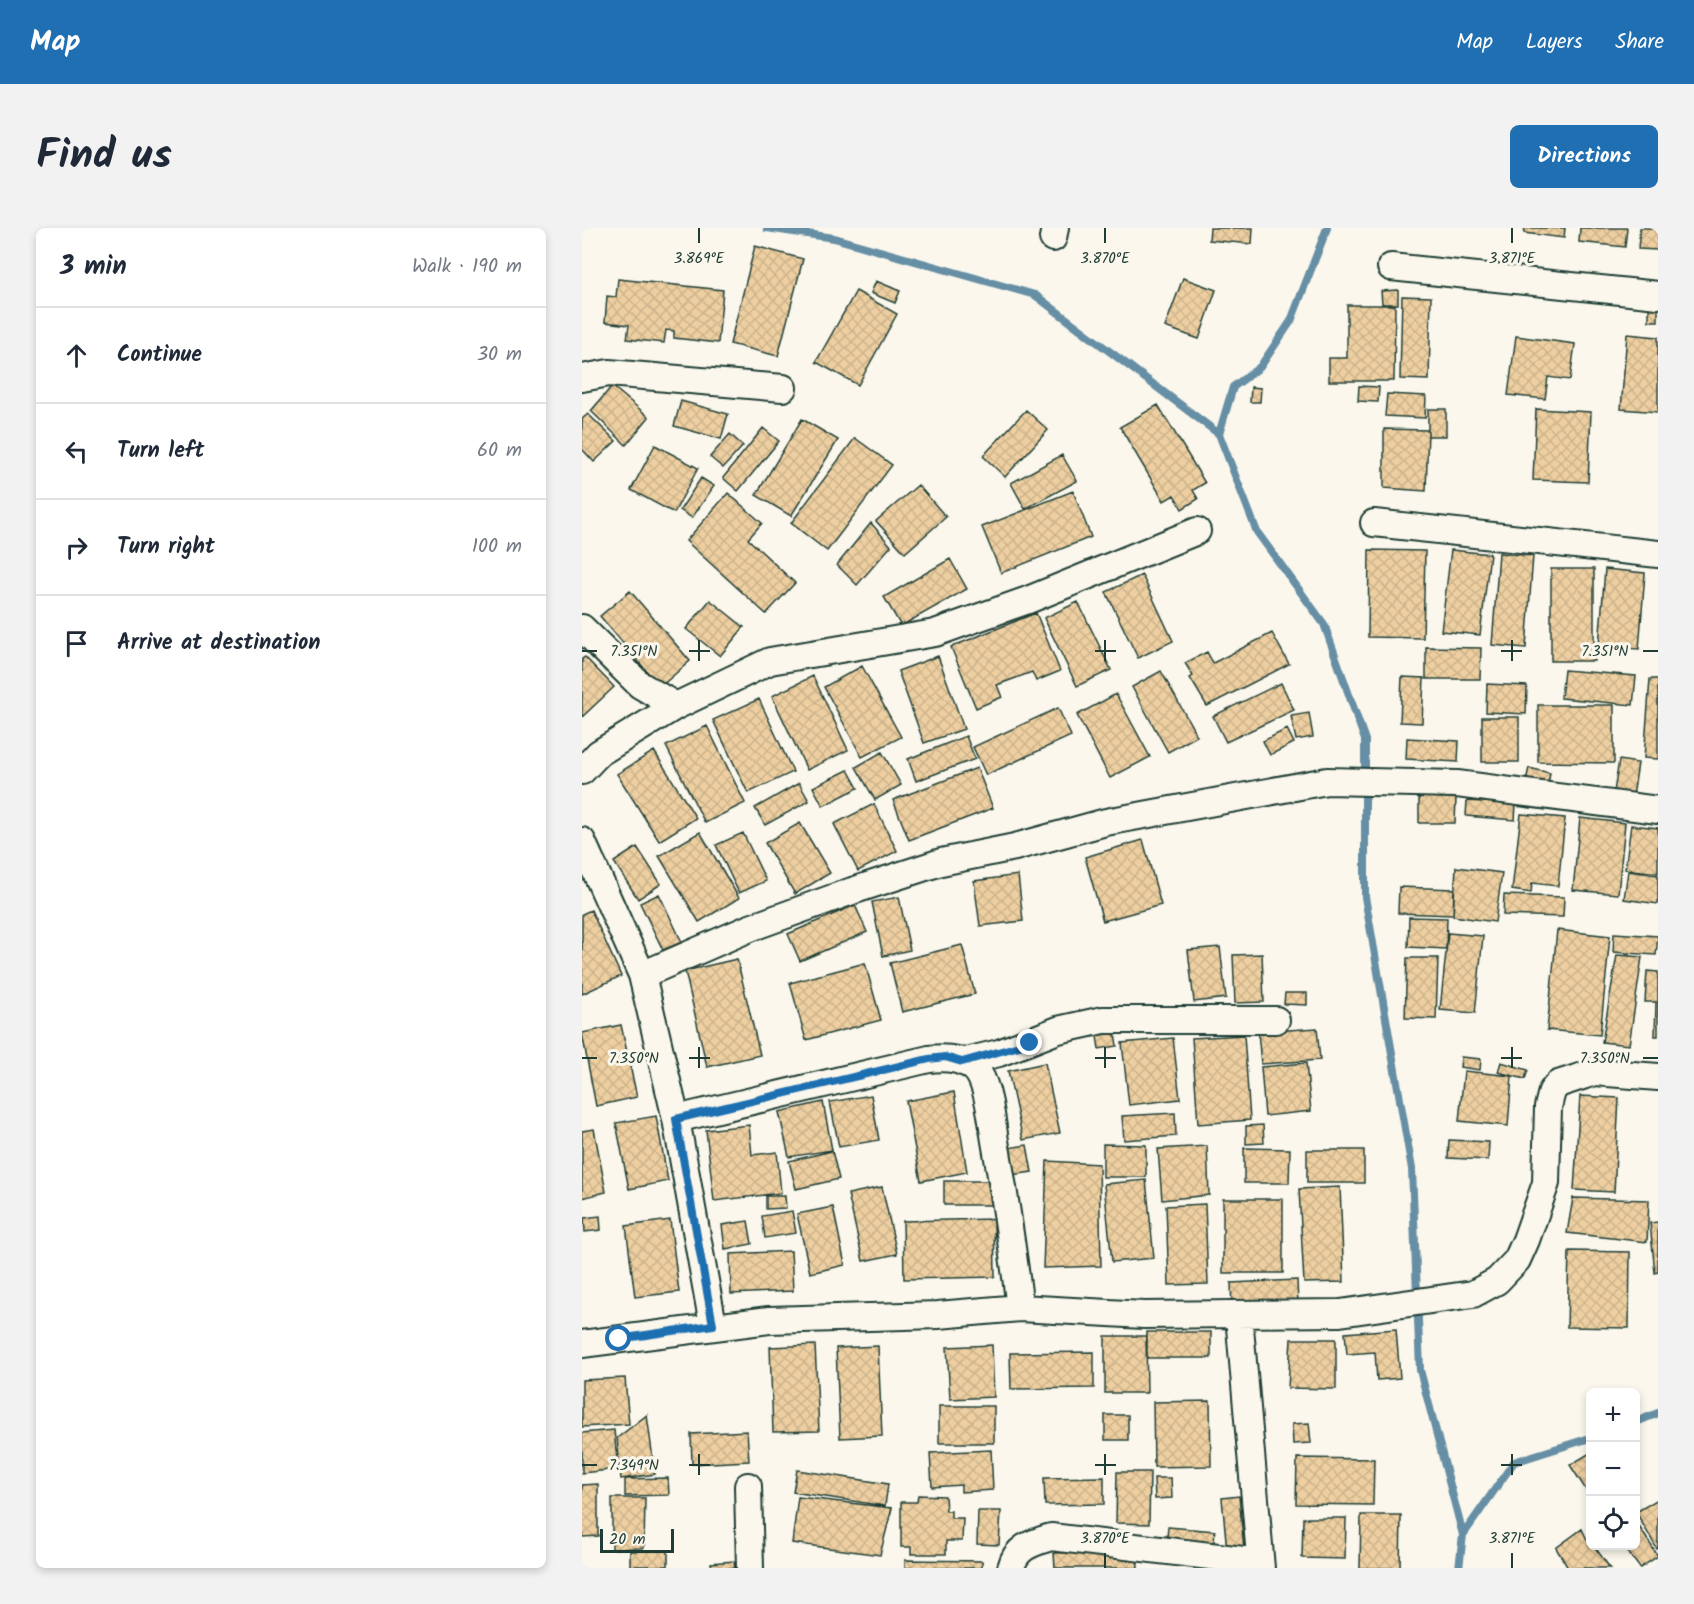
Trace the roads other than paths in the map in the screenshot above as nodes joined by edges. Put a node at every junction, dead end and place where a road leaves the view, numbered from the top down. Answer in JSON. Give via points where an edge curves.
{"nodes":[{"id":1,"x":1391,"y":267,"type":"dead end"},
{"id":2,"x":1658,"y":295,"type":"edge"},
{"id":3,"x":582,"y":378,"type":"edge"},
{"id":4,"x":783,"y":388,"type":"dead end"},
{"id":5,"x":1374,"y":524,"type":"dead end"},
{"id":6,"x":1197,"y":531,"type":"dead end"},
{"id":7,"x":1658,"y":554,"type":"edge"},
{"id":8,"x":582,"y":628,"type":"edge"},
{"id":9,"x":639,"y":685,"type":"junction"},
{"id":10,"x":676,"y":706,"type":"junction"},
{"id":11,"x":634,"y":732,"type":"junction"},
{"id":12,"x":582,"y":771,"type":"edge"},
{"id":13,"x":1658,"y":810,"type":"edge"},
{"id":14,"x":582,"y":841,"type":"edge"},
{"id":15,"x":642,"y":975,"type":"junction"},
{"id":16,"x":1276,"y":1020,"type":"dead end"},
{"id":17,"x":962,"y":1062,"type":"junction"},
{"id":18,"x":1658,"y":1077,"type":"edge"},
{"id":19,"x":676,"y":1119,"type":"junction"},
{"id":20,"x":1020,"y":1308,"type":"junction"},
{"id":21,"x":1239,"y":1316,"type":"junction"},
{"id":22,"x":713,"y":1325,"type":"junction"},
{"id":23,"x":582,"y":1344,"type":"edge"},
{"id":24,"x":748,"y":1486,"type":"dead end"},
{"id":25,"x":1260,"y":1565,"type":"edge"},
{"id":26,"x":750,"y":1568,"type":"edge"},
{"id":27,"x":1011,"y":1568,"type":"edge"}],
"edges":[{"from":1,"to":2,"type":"street"},
{"from":3,"to":4,"type":"street","via":[[609,373]]},
{"from":5,"to":7,"type":"street"},
{"from":6,"to":10,"type":"street","via":[[971,622],[935,633],[770,661]]},
{"from":8,"to":9,"type":"street"},
{"from":9,"to":10,"type":"street"},
{"from":9,"to":11,"type":"street"},
{"from":10,"to":11,"type":"street"},
{"from":11,"to":12,"type":"street","via":[[599,753]]},
{"from":13,"to":15,"type":"street","via":[[1457,784],[1327,782],[1106,822],[941,862],[750,928]]},
{"from":14,"to":15,"type":"street"},
{"from":15,"to":19,"type":"street"},
{"from":16,"to":17,"type":"street","via":[[1103,1020],[1058,1030],[999,1053]]},
{"from":17,"to":19,"type":"street","via":[[945,1057],[929,1059]]},
{"from":17,"to":20,"type":"street","via":[[979,1073],[990,1110]]},
{"from":18,"to":21,"type":"street","via":[[1595,1072],[1558,1084],[1552,1091],[1546,1184],[1516,1260],[1497,1281],[1473,1294],[1340,1313]]},
{"from":19,"to":22,"type":"street"},
{"from":20,"to":21,"type":"street"},
{"from":20,"to":22,"type":"street"},
{"from":21,"to":25,"type":"street"},
{"from":22,"to":23,"type":"street"},
{"from":24,"to":26,"type":"street"},
{"from":25,"to":27,"type":"street","via":[[1051,1537],[1029,1544],[1016,1554]]}]}
